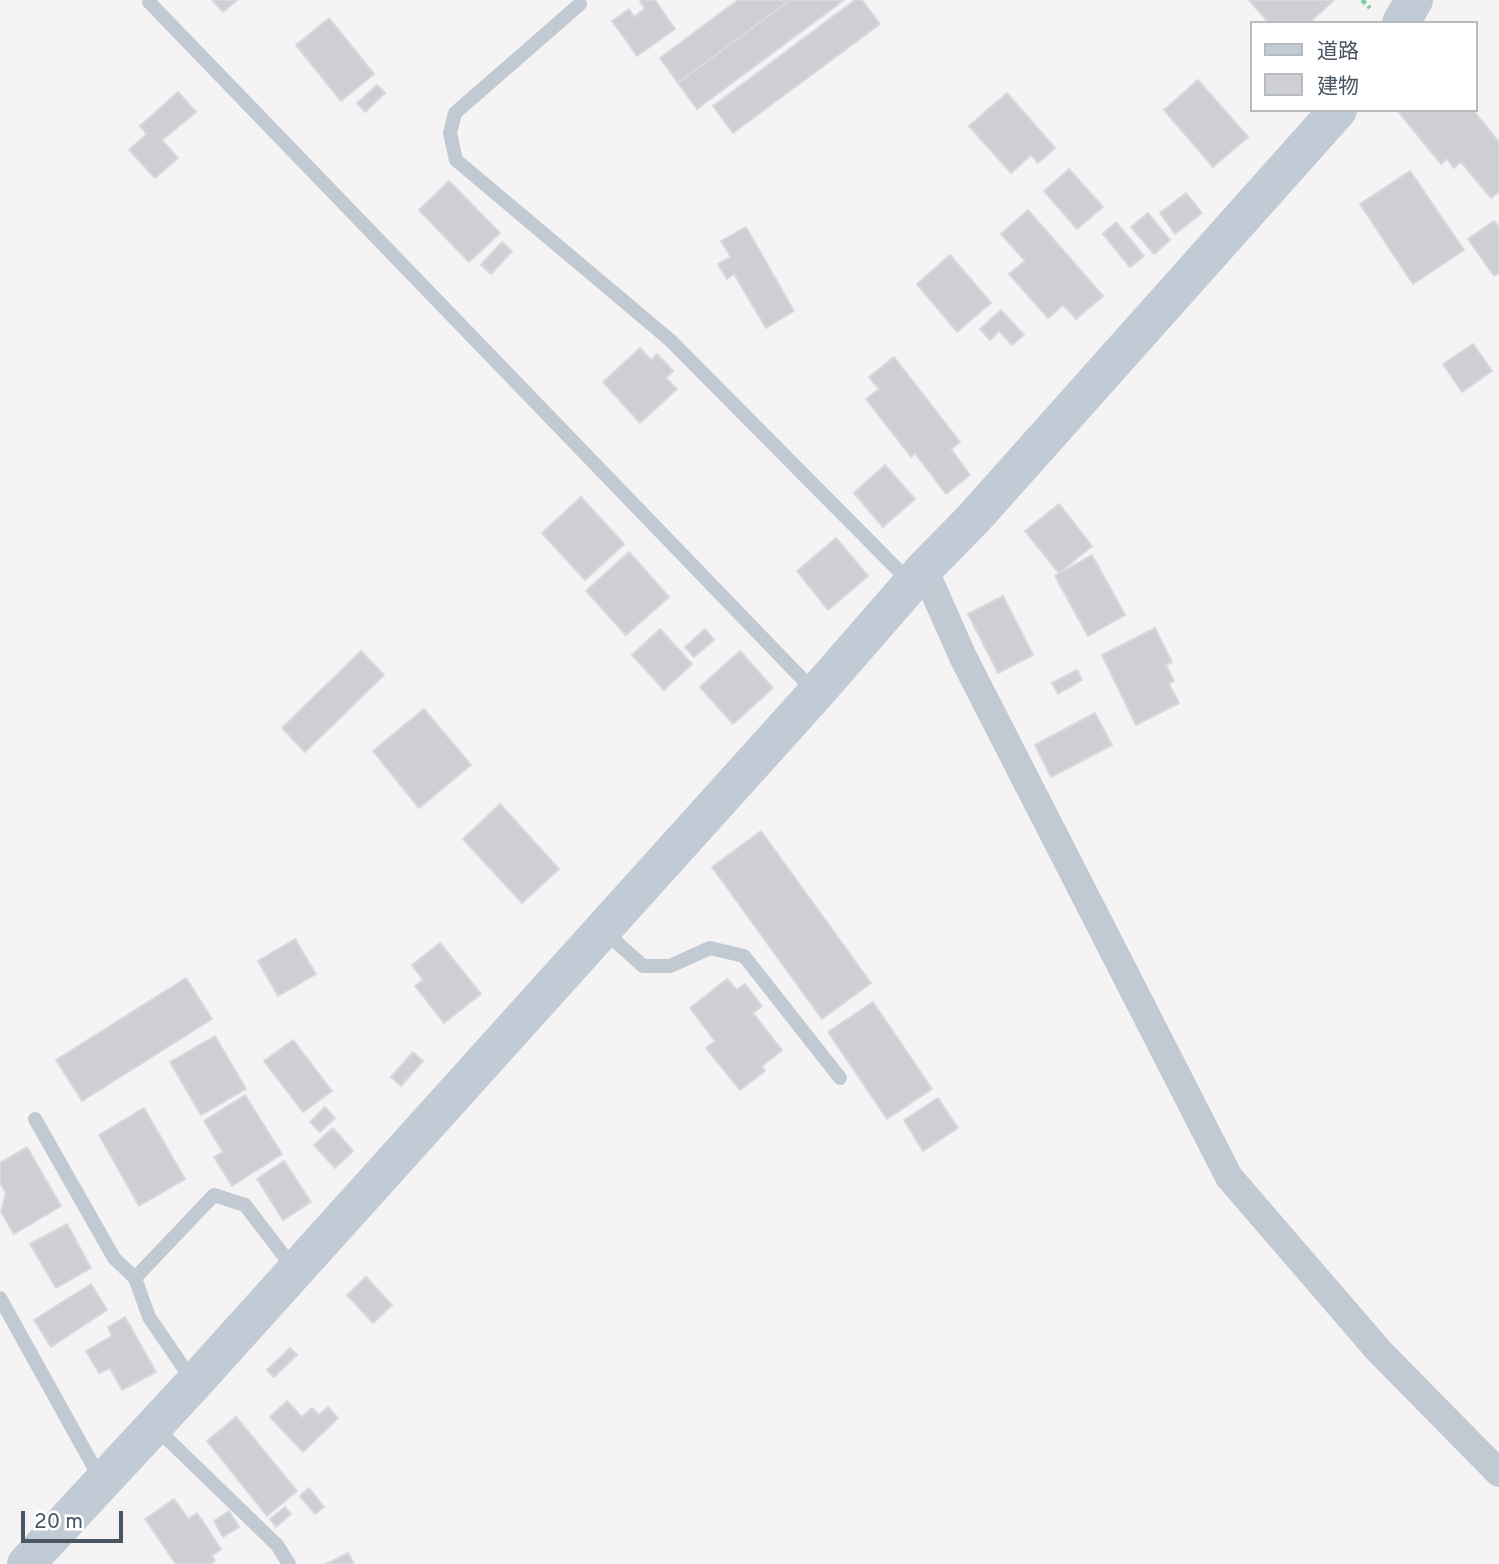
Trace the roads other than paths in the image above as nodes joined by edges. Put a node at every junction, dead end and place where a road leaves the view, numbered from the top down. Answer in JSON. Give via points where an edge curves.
{"nodes":[{"id":1,"x":1414,"y":0,"type":"edge"},
{"id":2,"x":149,"y":2,"type":"edge"},
{"id":3,"x":580,"y":4,"type":"dead end"},
{"id":4,"x":1402,"y":21,"type":"edge"},
{"id":5,"x":1336,"y":112,"type":"edge"},
{"id":6,"x":918,"y":576,"type":"junction"},
{"id":7,"x":816,"y":692,"type":"junction"},
{"id":8,"x":603,"y":929,"type":"junction"},
{"id":9,"x":840,"y":1078,"type":"dead end"},
{"id":10,"x":35,"y":1119,"type":"dead end"},
{"id":11,"x":295,"y":1270,"type":"junction"},
{"id":12,"x":135,"y":1278,"type":"junction"},
{"id":13,"x":0,"y":1298,"type":"edge"},
{"id":14,"x":194,"y":1383,"type":"junction"},
{"id":15,"x":155,"y":1426,"type":"junction"},
{"id":16,"x":1499,"y":1473,"type":"edge"},
{"id":17,"x":102,"y":1482,"type":"junction"},
{"id":18,"x":26,"y":1564,"type":"edge"},
{"id":19,"x":289,"y":1564,"type":"edge"}],
"edges":[{"from":1,"to":4,"type":"street"},
{"from":2,"to":7,"type":"lane"},
{"from":3,"to":6,"type":"lane","via":[[455,113],[450,133],[456,160],[670,340]]},
{"from":5,"to":6,"type":"street"},
{"from":6,"to":7,"type":"street"},
{"from":6,"to":16,"type":"street","via":[[1229,1177],[1379,1351]]},
{"from":7,"to":8,"type":"street"},
{"from":8,"to":9,"type":"lane","via":[[643,966],[670,966],[710,948],[744,956]]},
{"from":8,"to":11,"type":"street"},
{"from":10,"to":12,"type":"lane","via":[[114,1258]]},
{"from":11,"to":12,"type":"lane","via":[[245,1205],[214,1195]]},
{"from":11,"to":14,"type":"street"},
{"from":12,"to":14,"type":"lane","via":[[149,1317]]},
{"from":13,"to":17,"type":"lane"},
{"from":14,"to":15,"type":"street"},
{"from":15,"to":17,"type":"street"},
{"from":15,"to":19,"type":"lane","via":[[277,1545]]},
{"from":17,"to":18,"type":"street"}]}
